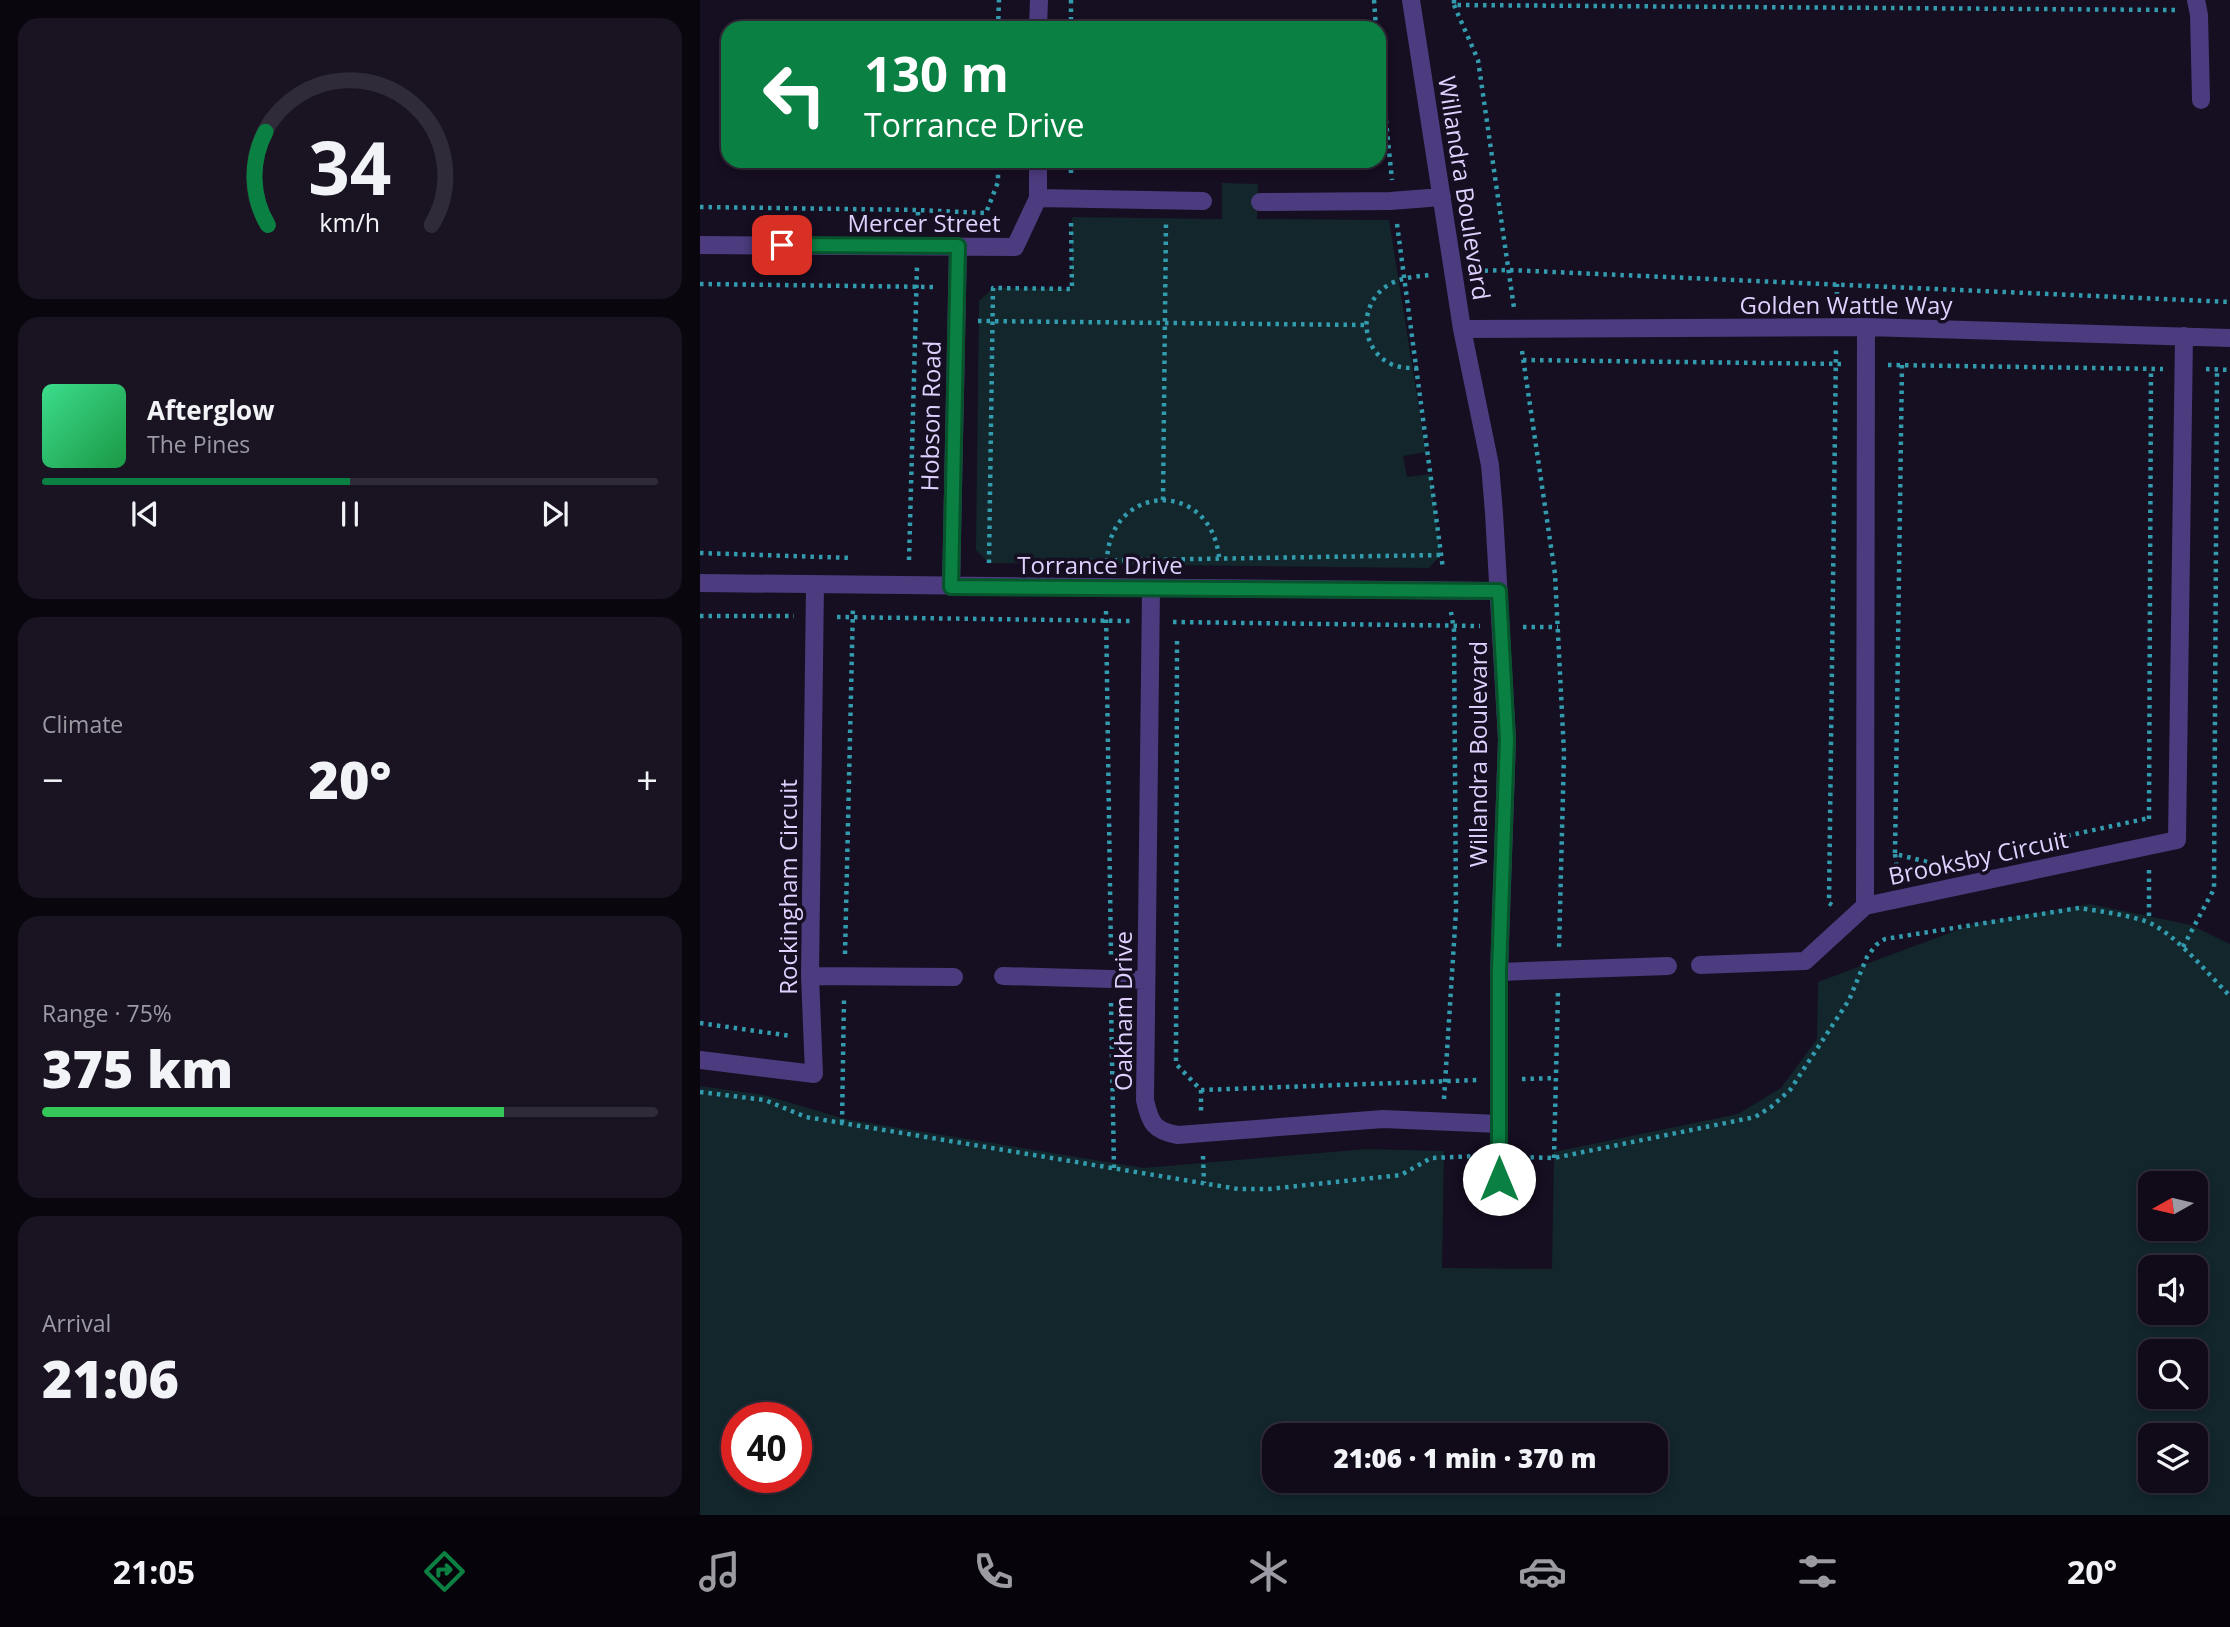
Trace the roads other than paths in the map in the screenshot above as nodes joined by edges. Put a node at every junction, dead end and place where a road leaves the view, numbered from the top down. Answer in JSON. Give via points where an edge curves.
{"nodes":[{"id":1,"x":1038,"y":0,"type":"edge"},
{"id":2,"x":1411,"y":0,"type":"edge"},
{"id":3,"x":2197,"y":5,"type":"edge"},
{"id":4,"x":1038,"y":21,"type":"edge"},
{"id":5,"x":2201,"y":100,"type":"dead end"},
{"id":6,"x":1038,"y":168,"type":"edge"},
{"id":7,"x":1442,"y":197,"type":"junction"},
{"id":8,"x":1038,"y":198,"type":"junction"},
{"id":9,"x":1203,"y":201,"type":"dead end"},
{"id":10,"x":1260,"y":202,"type":"dead end"},
{"id":11,"x":700,"y":245,"type":"edge"},
{"id":12,"x":958,"y":246,"type":"junction"},
{"id":13,"x":1866,"y":327,"type":"junction"},
{"id":14,"x":1462,"y":329,"type":"junction"},
{"id":15,"x":2184,"y":336,"type":"junction"},
{"id":16,"x":2230,"y":338,"type":"edge"},
{"id":17,"x":700,"y":583,"type":"edge"},
{"id":18,"x":815,"y":585,"type":"junction"},
{"id":19,"x":951,"y":587,"type":"junction"},
{"id":20,"x":1151,"y":589,"type":"junction"},
{"id":21,"x":1499,"y":591,"type":"junction"},
{"id":22,"x":1865,"y":906,"type":"junction"},
{"id":23,"x":1700,"y":965,"type":"dead end"},
{"id":24,"x":1668,"y":966,"type":"dead end"},
{"id":25,"x":1499,"y":972,"type":"junction"},
{"id":26,"x":810,"y":976,"type":"junction"},
{"id":27,"x":954,"y":976,"type":"dead end"},
{"id":28,"x":1003,"y":976,"type":"dead end"},
{"id":29,"x":1146,"y":980,"type":"junction"},
{"id":30,"x":700,"y":1060,"type":"edge"},
{"id":31,"x":1499,"y":1124,"type":"junction"},
{"id":32,"x":1499,"y":1179,"type":"dead end"}],
"edges":[{"from":1,"to":4,"type":"street"},
{"from":2,"to":7,"type":"street","name":"Willandra Boulevard"},
{"from":3,"to":5,"type":"street"},
{"from":6,"to":8,"type":"street","name":"Mercer Street"},
{"from":7,"to":10,"type":"street"},
{"from":7,"to":14,"type":"street","name":"Willandra Boulevard"},
{"from":8,"to":9,"type":"street"},
{"from":8,"to":12,"type":"street","name":"Mercer Street","via":[[1015,247]]},
{"from":11,"to":12,"type":"street","name":"Mercer Street"},
{"from":12,"to":19,"type":"street","name":"Hobson Road"},
{"from":13,"to":14,"type":"street","name":"Golden Wattle Way"},
{"from":13,"to":15,"type":"street","name":"Golden Wattle Way"},
{"from":13,"to":22,"type":"street","name":"Brooksby Circuit"},
{"from":14,"to":21,"type":"street","name":"Willandra Boulevard","via":[[1490,465]]},
{"from":15,"to":16,"type":"street","name":"Golden Wattle Way"},
{"from":15,"to":22,"type":"street","name":"Brooksby Circuit","via":[[2176,839]]},
{"from":17,"to":18,"type":"street","name":"Torrance Drive"},
{"from":18,"to":19,"type":"street","name":"Torrance Drive"},
{"from":18,"to":26,"type":"street","name":"Rockingham Circuit"},
{"from":19,"to":20,"type":"street","name":"Torrance Drive"},
{"from":20,"to":21,"type":"street","name":"Torrance Drive"},
{"from":20,"to":29,"type":"street","name":"Oakham Drive"},
{"from":21,"to":25,"type":"street","name":"Willandra Boulevard","via":[[1507,739]]},
{"from":22,"to":23,"type":"street","via":[[1805,961]]},
{"from":24,"to":25,"type":"street"},
{"from":25,"to":31,"type":"street","name":"Willandra Boulevard"},
{"from":26,"to":27,"type":"street"},
{"from":26,"to":30,"type":"street","name":"Rockingham Circuit","via":[[814,1074]]},
{"from":28,"to":29,"type":"street"},
{"from":29,"to":31,"type":"street","name":"Oakham Drive","via":[[1145,1100],[1149,1118],[1165,1132],[1178,1135],[1382,1119]]},
{"from":31,"to":32,"type":"street","name":"Willandra Boulevard"}]}
